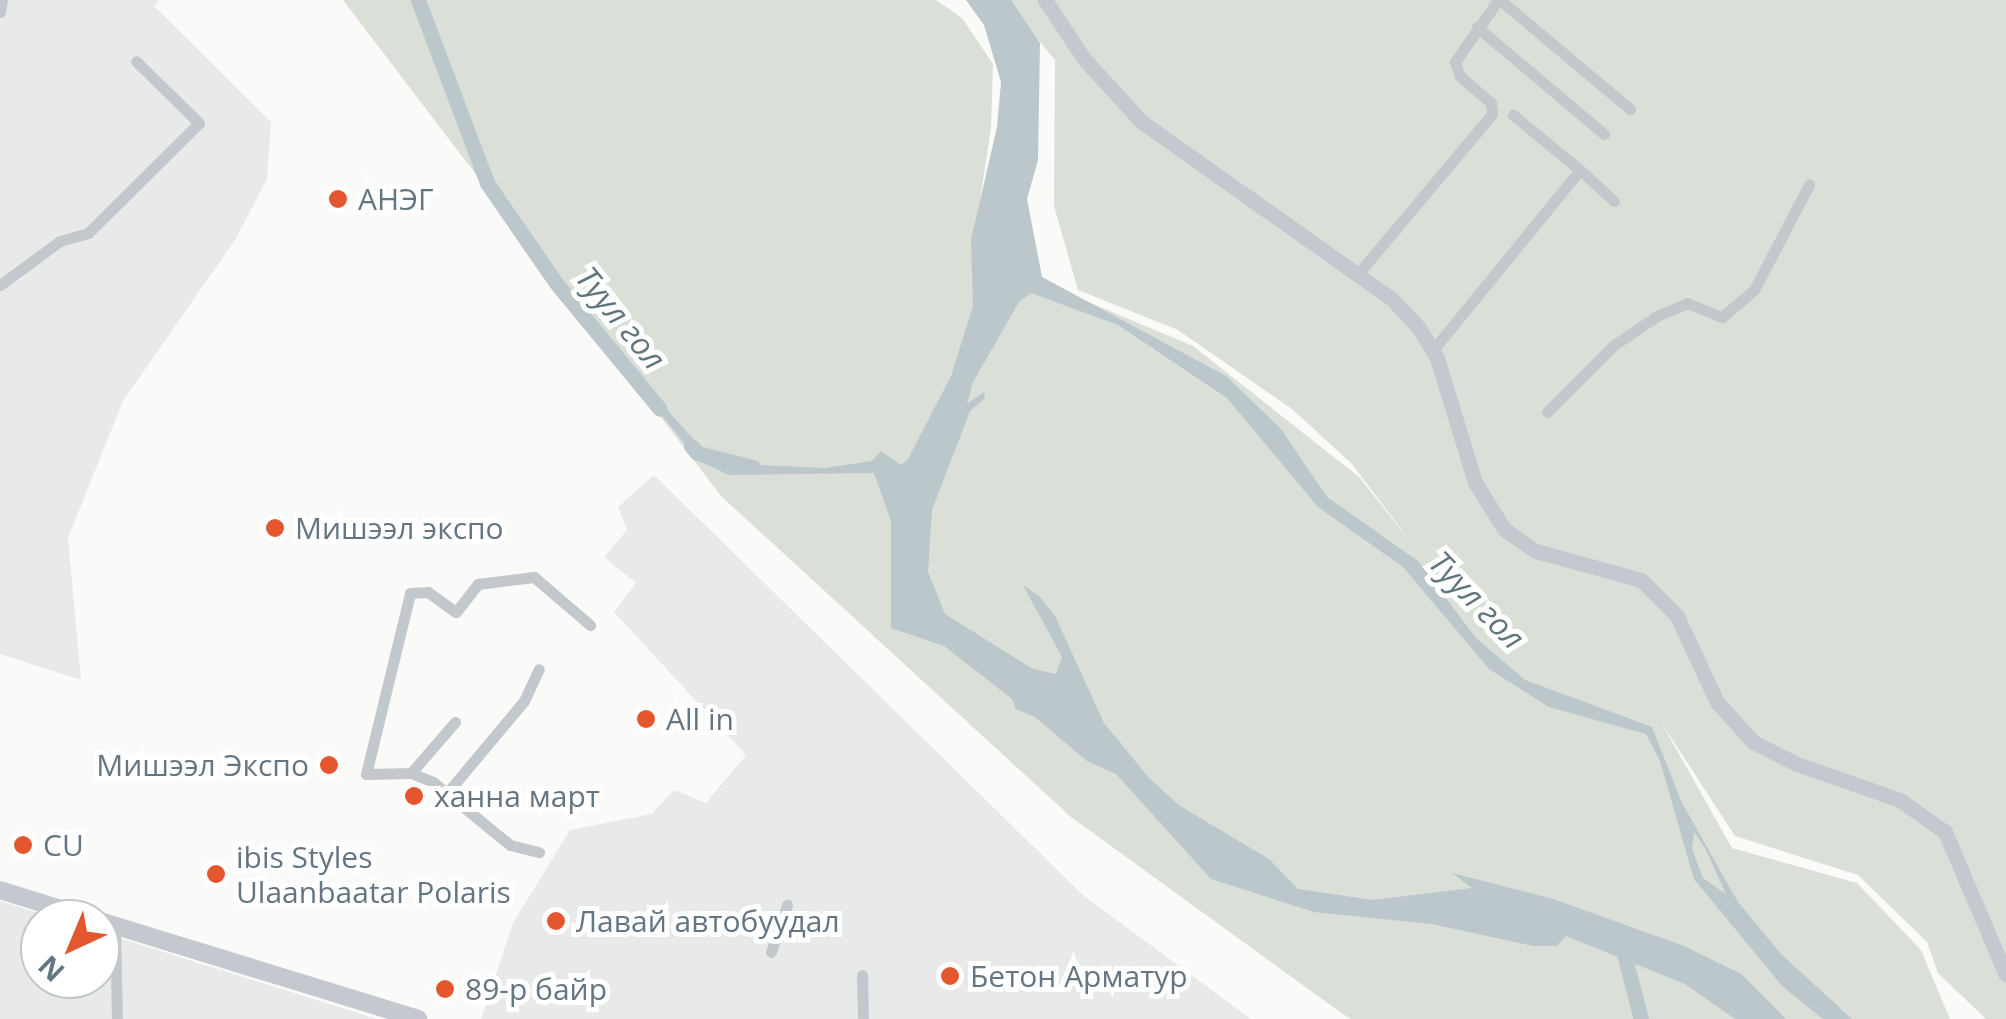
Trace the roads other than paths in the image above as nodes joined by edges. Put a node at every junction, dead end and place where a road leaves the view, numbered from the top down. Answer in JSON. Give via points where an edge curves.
{"nodes":[{"id":1,"x":2,"y":0,"type":"edge"},
{"id":2,"x":1045,"y":0,"type":"edge"},
{"id":3,"x":1499,"y":0,"type":"edge"},
{"id":4,"x":0,"y":12,"type":"edge"},
{"id":5,"x":1477,"y":26,"type":"junction"},
{"id":6,"x":136,"y":61,"type":"dead end"},
{"id":7,"x":1630,"y":109,"type":"dead end"},
{"id":8,"x":1514,"y":115,"type":"dead end"},
{"id":9,"x":1604,"y":134,"type":"dead end"},
{"id":10,"x":1580,"y":170,"type":"junction"},
{"id":11,"x":1809,"y":185,"type":"dead end"},
{"id":12,"x":1614,"y":200,"type":"dead end"},
{"id":13,"x":1358,"y":275,"type":"junction"},
{"id":14,"x":1,"y":282,"type":"edge"},
{"id":15,"x":1433,"y":350,"type":"junction"},
{"id":16,"x":1547,"y":412,"type":"dead end"},
{"id":17,"x":590,"y":625,"type":"dead end"},
{"id":18,"x":539,"y":669,"type":"dead end"},
{"id":19,"x":454,"y":722,"type":"dead end"},
{"id":20,"x":411,"y":773,"type":"junction"},
{"id":21,"x":448,"y":793,"type":"junction"},
{"id":22,"x":539,"y":852,"type":"dead end"},
{"id":23,"x":0,"y":890,"type":"edge"},
{"id":24,"x":29,"y":899,"type":"edge"},
{"id":25,"x":787,"y":905,"type":"dead end"},
{"id":26,"x":120,"y":928,"type":"edge"},
{"id":27,"x":771,"y":952,"type":"dead end"},
{"id":28,"x":2006,"y":974,"type":"edge"},
{"id":29,"x":862,"y":976,"type":"dead end"},
{"id":30,"x":418,"y":1019,"type":"edge"},
{"id":31,"x":863,"y":1019,"type":"edge"}],
"edges":[{"from":1,"to":4,"type":"street"},
{"from":2,"to":13,"type":"main road","via":[[1084,59],[1142,122]]},
{"from":3,"to":5,"type":"street"},
{"from":3,"to":7,"type":"street"},
{"from":5,"to":9,"type":"street"},
{"from":5,"to":13,"type":"street","via":[[1456,69],[1491,103],[1492,114]]},
{"from":6,"to":14,"type":"street","via":[[199,123],[88,232],[60,240]]},
{"from":8,"to":10,"type":"street"},
{"from":10,"to":12,"type":"street"},
{"from":10,"to":15,"type":"street"},
{"from":11,"to":16,"type":"street","via":[[1754,290],[1722,318],[1687,302],[1657,316],[1614,345]]},
{"from":13,"to":15,"type":"main road","via":[[1391,298]]},
{"from":15,"to":28,"type":"main road","via":[[1475,482],[1504,529],[1536,551],[1641,580],[1677,616],[1717,702],[1753,742],[1900,800],[1934,822],[1965,868]]},
{"from":17,"to":20,"type":"street","via":[[534,577],[478,584],[456,612],[428,592],[410,593],[366,774]]},
{"from":18,"to":21,"type":"street","via":[[524,701]]},
{"from":19,"to":20,"type":"street"},
{"from":20,"to":21,"type":"street"},
{"from":21,"to":22,"type":"street","via":[[510,845]]},
{"from":23,"to":24,"type":"highway"},
{"from":25,"to":27,"type":"street"},
{"from":26,"to":30,"type":"highway"},
{"from":29,"to":31,"type":"street"}]}
